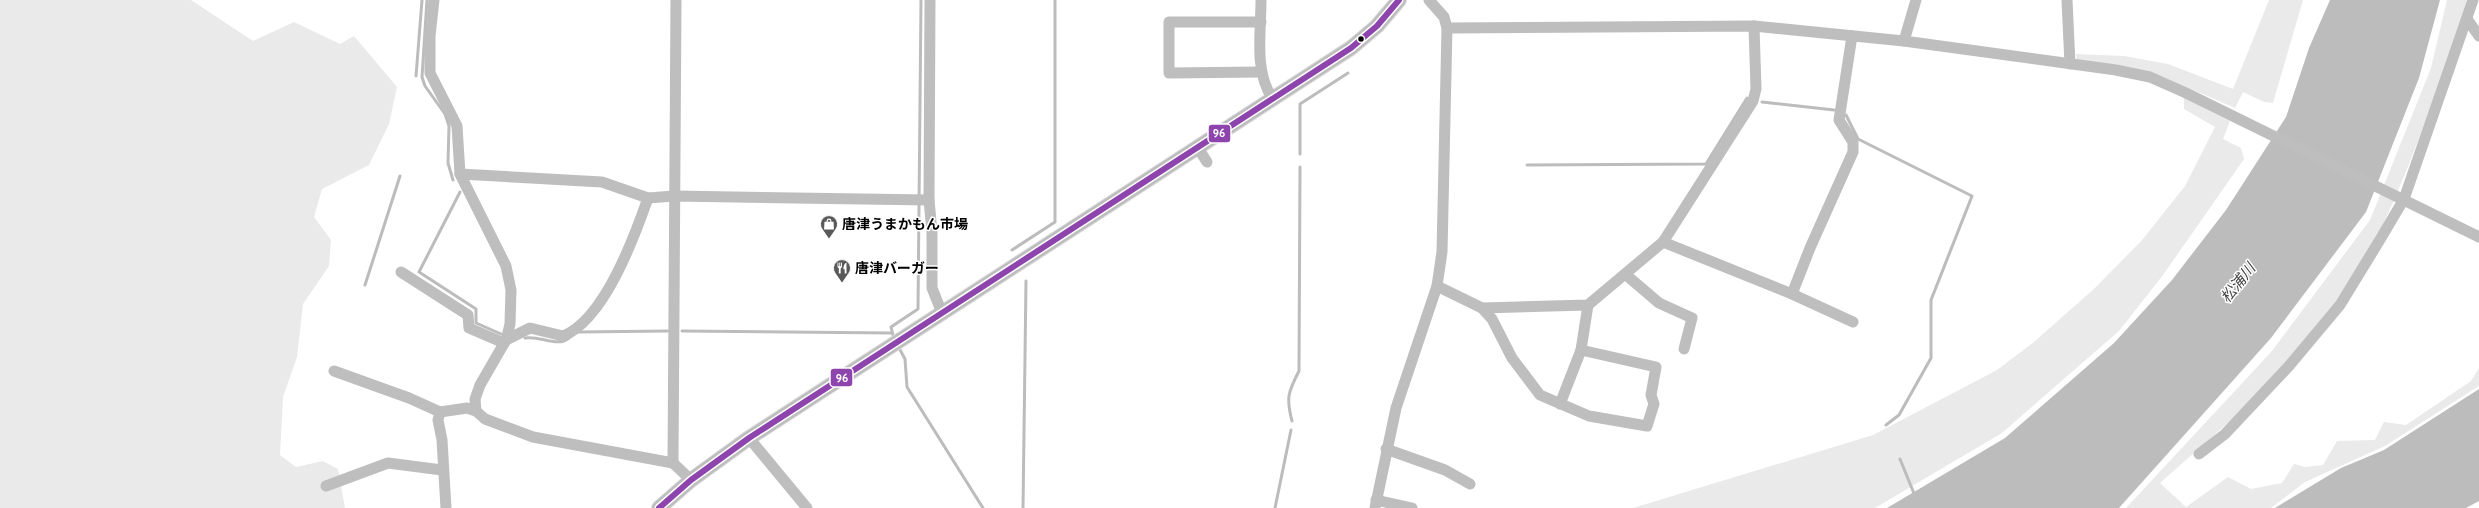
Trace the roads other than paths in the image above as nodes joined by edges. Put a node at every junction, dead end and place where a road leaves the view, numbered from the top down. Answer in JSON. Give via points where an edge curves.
{"nodes":[{"id":1,"x":434,"y":0,"type":"edge"},
{"id":2,"x":676,"y":0,"type":"edge"},
{"id":3,"x":930,"y":0,"type":"edge"},
{"id":4,"x":1261,"y":0,"type":"edge"},
{"id":5,"x":1399,"y":0,"type":"edge"},
{"id":6,"x":1429,"y":0,"type":"edge"},
{"id":7,"x":1916,"y":0,"type":"edge"},
{"id":8,"x":2067,"y":0,"type":"edge"},
{"id":9,"x":2474,"y":5,"type":"edge"},
{"id":10,"x":2467,"y":19,"type":"junction"},
{"id":11,"x":1261,"y":22,"type":"junction"},
{"id":12,"x":1754,"y":26,"type":"junction"},
{"id":13,"x":1447,"y":28,"type":"junction"},
{"id":14,"x":1852,"y":36,"type":"junction"},
{"id":15,"x":2479,"y":36,"type":"edge"},
{"id":16,"x":1904,"y":41,"type":"junction"},
{"id":17,"x":2070,"y":64,"type":"junction"},
{"id":18,"x":1261,"y":72,"type":"junction"},
{"id":19,"x":1272,"y":98,"type":"junction"},
{"id":20,"x":1198,"y":148,"type":"junction"},
{"id":21,"x":1208,"y":162,"type":"dead end"},
{"id":22,"x":460,"y":174,"type":"junction"},
{"id":23,"x":674,"y":196,"type":"junction"},
{"id":24,"x":2400,"y":197,"type":"junction"},
{"id":25,"x":648,"y":198,"type":"junction"},
{"id":26,"x":924,"y":200,"type":"junction"},
{"id":27,"x":2479,"y":237,"type":"edge"},
{"id":28,"x":1663,"y":242,"type":"junction"},
{"id":29,"x":401,"y":272,"type":"dead end"},
{"id":30,"x":1625,"y":274,"type":"junction"},
{"id":31,"x":1437,"y":286,"type":"junction"},
{"id":32,"x":1792,"y":294,"type":"junction"},
{"id":33,"x":1588,"y":305,"type":"junction"},
{"id":34,"x":1482,"y":308,"type":"junction"},
{"id":35,"x":942,"y":313,"type":"junction"},
{"id":36,"x":1853,"y":322,"type":"dead end"},
{"id":37,"x":505,"y":342,"type":"junction"},
{"id":38,"x":1684,"y":349,"type":"dead end"},
{"id":39,"x":1581,"y":350,"type":"junction"},
{"id":40,"x":334,"y":371,"type":"dead end"},
{"id":41,"x":1560,"y":404,"type":"junction"},
{"id":42,"x":476,"y":411,"type":"junction"},
{"id":43,"x":440,"y":412,"type":"junction"},
{"id":44,"x":749,"y":438,"type":"junction"},
{"id":45,"x":1386,"y":449,"type":"junction"},
{"id":46,"x":2199,"y":454,"type":"dead end"},
{"id":47,"x":673,"y":463,"type":"junction"},
{"id":48,"x":442,"y":470,"type":"junction"},
{"id":49,"x":691,"y":480,"type":"junction"},
{"id":50,"x":1470,"y":484,"type":"dead end"},
{"id":51,"x":326,"y":486,"type":"dead end"},
{"id":52,"x":1376,"y":504,"type":"edge"},
{"id":53,"x":446,"y":508,"type":"edge"},
{"id":54,"x":659,"y":508,"type":"edge"},
{"id":55,"x":807,"y":508,"type":"edge"},
{"id":56,"x":1412,"y":508,"type":"edge"}],
"edges":[{"from":1,"to":22,"type":"street","via":[[430,36],[430,73],[457,126]]},
{"from":2,"to":23,"type":"street"},
{"from":3,"to":26,"type":"street"},
{"from":4,"to":11,"type":"street"},
{"from":5,"to":19,"type":"main road","via":[[1365,38]]},
{"from":6,"to":13,"type":"street","via":[[1444,18]]},
{"from":7,"to":16,"type":"street"},
{"from":8,"to":17,"type":"street"},
{"from":9,"to":10,"type":"street"},
{"from":10,"to":15,"type":"street"},
{"from":10,"to":24,"type":"street"},
{"from":11,"to":18,"type":"street"},
{"from":11,"to":18,"type":"street","via":[[1168,22],[1169,73]]},
{"from":12,"to":13,"type":"street"},
{"from":12,"to":14,"type":"street"},
{"from":12,"to":28,"type":"street","via":[[1756,89],[1753,101]]},
{"from":13,"to":31,"type":"street","via":[[1442,252]]},
{"from":14,"to":16,"type":"street"},
{"from":14,"to":32,"type":"street","via":[[1839,120],[1853,142],[1853,152]]},
{"from":16,"to":17,"type":"street"},
{"from":17,"to":24,"type":"street","via":[[2150,76]]},
{"from":18,"to":19,"type":"street","via":[[1264,85]]},
{"from":19,"to":20,"type":"main road"},
{"from":20,"to":21,"type":"street"},
{"from":20,"to":35,"type":"main road"},
{"from":22,"to":25,"type":"street","via":[[602,182]]},
{"from":22,"to":37,"type":"street","via":[[506,266],[511,290],[510,324]]},
{"from":23,"to":25,"type":"street"},
{"from":23,"to":26,"type":"street"},
{"from":23,"to":47,"type":"street"},
{"from":24,"to":27,"type":"street"},
{"from":24,"to":46,"type":"street","via":[[2340,305],[2278,378],[2225,434]]},
{"from":25,"to":37,"type":"street","via":[[598,307],[563,336],[530,328]]},
{"from":26,"to":35,"type":"street","via":[[932,232],[932,288]]},
{"from":28,"to":30,"type":"street"},
{"from":28,"to":32,"type":"street"},
{"from":29,"to":37,"type":"street","via":[[468,315],[470,328]]},
{"from":30,"to":33,"type":"street"},
{"from":30,"to":38,"type":"street","via":[[1659,303],[1692,318]]},
{"from":31,"to":34,"type":"street"},
{"from":31,"to":45,"type":"street","via":[[1396,408]]},
{"from":32,"to":36,"type":"street"},
{"from":33,"to":34,"type":"street"},
{"from":33,"to":39,"type":"street"},
{"from":34,"to":41,"type":"street","via":[[1492,320],[1512,358],[1540,395]]},
{"from":35,"to":44,"type":"main road"},
{"from":37,"to":42,"type":"street","via":[[480,385]]},
{"from":39,"to":41,"type":"street"},
{"from":39,"to":41,"type":"street","via":[[1656,367],[1651,395],[1654,404],[1647,426],[1589,416]]},
{"from":40,"to":43,"type":"street"},
{"from":42,"to":43,"type":"street","via":[[467,408]]},
{"from":42,"to":47,"type":"street","via":[[485,419],[533,437]]},
{"from":43,"to":48,"type":"street","via":[[438,420],[442,440]]},
{"from":44,"to":49,"type":"main road"},
{"from":44,"to":55,"type":"street"},
{"from":45,"to":50,"type":"street","via":[[1445,470]]},
{"from":45,"to":52,"type":"street"},
{"from":47,"to":49,"type":"street"},
{"from":48,"to":51,"type":"street","via":[[388,464]]},
{"from":48,"to":53,"type":"street"},
{"from":49,"to":54,"type":"main road"},
{"from":52,"to":56,"type":"street"}]}
